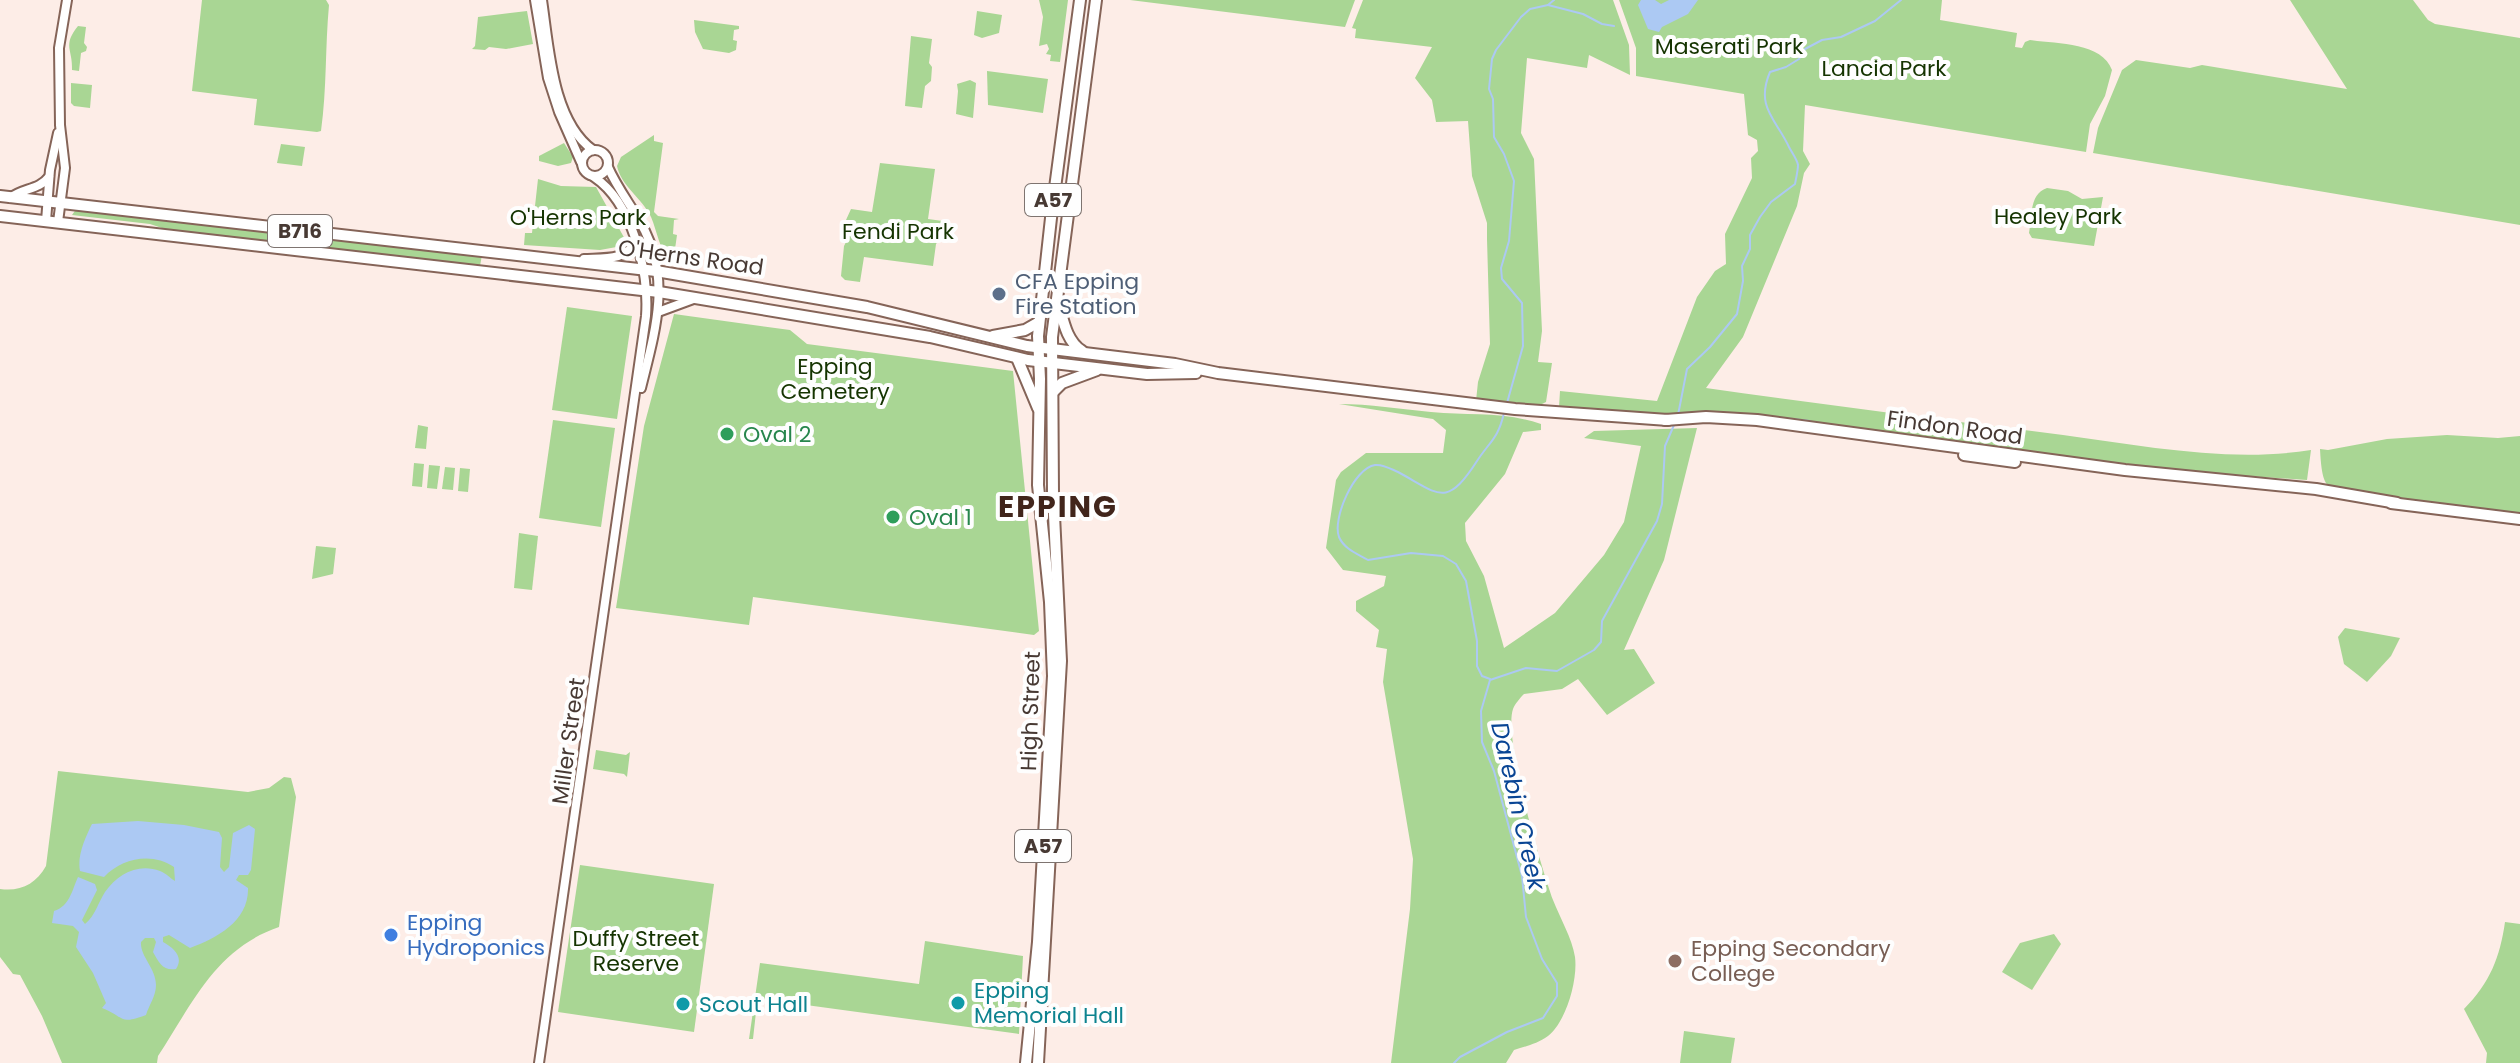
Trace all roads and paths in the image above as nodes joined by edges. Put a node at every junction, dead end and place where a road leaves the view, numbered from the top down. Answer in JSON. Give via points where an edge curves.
{"nodes":[{"id":1,"x":67,"y":0,"type":"edge"},
{"id":2,"x":1080,"y":0,"type":"edge"},
{"id":3,"x":1096,"y":0,"type":"edge"},
{"id":4,"x":539,"y":1,"type":"edge"},
{"id":5,"x":547,"y":59,"type":"junction"},
{"id":6,"x":60,"y":125,"type":"junction"},
{"id":7,"x":593,"y":150,"type":"junction"},
{"id":8,"x":581,"y":162,"type":"junction"},
{"id":9,"x":608,"y":167,"type":"junction"},
{"id":10,"x":49,"y":177,"type":"junction"},
{"id":11,"x":594,"y":177,"type":"junction"},
{"id":12,"x":64,"y":183,"type":"junction"},
{"id":13,"x":5,"y":197,"type":"edge"},
{"id":14,"x":48,"y":202,"type":"junction"},
{"id":15,"x":62,"y":203,"type":"junction"},
{"id":16,"x":74,"y":205,"type":"junction"},
{"id":17,"x":0,"y":216,"type":"edge"},
{"id":18,"x":52,"y":222,"type":"junction"},
{"id":19,"x":636,"y":241,"type":"junction"},
{"id":20,"x":568,"y":260,"type":"junction"},
{"id":21,"x":643,"y":270,"type":"junction"},
{"id":22,"x":656,"y":271,"type":"junction"},
{"id":23,"x":647,"y":290,"type":"junction"},
{"id":24,"x":659,"y":292,"type":"junction"},
{"id":25,"x":697,"y":297,"type":"junction"},
{"id":26,"x":1056,"y":297,"type":"junction"},
{"id":27,"x":658,"y":312,"type":"junction"},
{"id":28,"x":1039,"y":322,"type":"junction"},
{"id":29,"x":987,"y":337,"type":"junction"},
{"id":30,"x":1038,"y":348,"type":"junction"},
{"id":31,"x":1052,"y":349,"type":"junction"},
{"id":32,"x":1083,"y":352,"type":"junction"},
{"id":33,"x":1017,"y":358,"type":"junction"},
{"id":34,"x":1038,"y":361,"type":"junction"},
{"id":35,"x":1053,"y":362,"type":"junction"},
{"id":36,"x":1102,"y":368,"type":"junction"},
{"id":37,"x":1218,"y":373,"type":"junction"},
{"id":38,"x":1053,"y":392,"type":"junction"},
{"id":39,"x":1040,"y":413,"type":"junction"},
{"id":40,"x":632,"y":425,"type":"junction"},
{"id":41,"x":2520,"y":519,"type":"edge"},
{"id":42,"x":539,"y":1063,"type":"edge"},
{"id":43,"x":1026,"y":1063,"type":"edge"},
{"id":44,"x":1038,"y":1063,"type":"edge"}],
"edges":[{"from":1,"to":6,"type":"street","via":[[59,48]]},
{"from":2,"to":28,"type":"main road","number":"A57"},
{"from":3,"to":26,"type":"main road","number":"A57"},
{"from":4,"to":5,"type":"street"},
{"from":5,"to":7,"type":"street","via":[[572,127]]},
{"from":5,"to":8,"type":"street","via":[[553,96]]},
{"from":6,"to":10,"type":"street"},
{"from":6,"to":12,"type":"street"},
{"from":7,"to":8,"type":"street"},
{"from":7,"to":9,"type":"street","via":[[605,154]]},
{"from":8,"to":11,"type":"street","via":[[584,172]]},
{"from":9,"to":11,"type":"street"},
{"from":9,"to":22,"type":"street","name":"Miller Street","via":[[645,231]]},
{"from":10,"to":13,"type":"street","via":[[39,186]]},
{"from":10,"to":14,"type":"street"},
{"from":11,"to":19,"type":"street","name":"Miller Street","via":[[614,196]]},
{"from":12,"to":15,"type":"street"},
{"from":12,"to":16,"type":"street"},
{"from":13,"to":14,"type":"main road","name":"O'Herns Road","number":"B716"},
{"from":14,"to":15,"type":"main road","name":"O'Herns Road","number":"B716"},
{"from":14,"to":18,"type":"street"},
{"from":15,"to":16,"type":"main road","name":"O'Herns Road","number":"B716"},
{"from":15,"to":18,"type":"street"},
{"from":16,"to":20,"type":"main road","name":"O'Herns Road","number":"B716"},
{"from":17,"to":18,"type":"main road","name":"O'Herns Road","number":"B716"},
{"from":18,"to":23,"type":"main road","name":"O'Herns Road","number":"B716"},
{"from":19,"to":20,"type":"street","via":[[630,251],[615,257]]},
{"from":19,"to":21,"type":"street","name":"Miller Street"},
{"from":20,"to":21,"type":"main road","name":"O'Herns Road","number":"B716"},
{"from":21,"to":22,"type":"main road","name":"O'Herns Road","number":"B716"},
{"from":21,"to":23,"type":"street","name":"Miller Street"},
{"from":22,"to":24,"type":"street","name":"Miller Street"},
{"from":22,"to":29,"type":"main road","name":"O'Herns Road","number":"B716","via":[[867,307]]},
{"from":23,"to":24,"type":"main road","name":"O'Herns Road","number":"B716"},
{"from":23,"to":40,"type":"street","name":"Miller Street"},
{"from":24,"to":25,"type":"main road","name":"O'Herns Road","number":"B716"},
{"from":24,"to":27,"type":"street","name":"Miller Street"},
{"from":25,"to":27,"type":"street"},
{"from":25,"to":33,"type":"main road","name":"O'Herns Road","number":"B716","via":[[930,337]]},
{"from":26,"to":31,"type":"main road","number":"A57"},
{"from":26,"to":32,"type":"main road","via":[[1069,337]]},
{"from":27,"to":40,"type":"street","name":"Miller Street"},
{"from":28,"to":29,"type":"main road"},
{"from":28,"to":30,"type":"main road","number":"A57"},
{"from":29,"to":30,"type":"main road","name":"O'Herns Road","number":"B716"},
{"from":30,"to":31,"type":"main road","name":"O'Herns Road"},
{"from":30,"to":34,"type":"main road","number":"A57"},
{"from":31,"to":32,"type":"main road","name":"Findon Road"},
{"from":31,"to":35,"type":"main road","number":"A57"},
{"from":32,"to":37,"type":"main road","name":"Findon Road"},
{"from":33,"to":34,"type":"main road","name":"O'Herns Road","number":"B716"},
{"from":33,"to":39,"type":"main road"},
{"from":34,"to":35,"type":"main road","name":"O'Herns Road"},
{"from":34,"to":39,"type":"main road","name":"High Street","number":"A57"},
{"from":35,"to":36,"type":"main road","name":"Findon Road"},
{"from":35,"to":38,"type":"main road","name":"High Street","number":"A57"},
{"from":36,"to":37,"type":"main road","name":"Findon Road","via":[[1147,374]]},
{"from":36,"to":38,"type":"main road","via":[[1067,380]]},
{"from":37,"to":41,"type":"main road","name":"Findon Road","via":[[1515,409],[1692,419],[2144,479],[2254,484]]},
{"from":38,"to":44,"type":"main road","name":"High Street","number":"A57","via":[[1061,672]]},
{"from":39,"to":43,"type":"main road","name":"High Street","number":"A57","via":[[1038,485],[1053,652],[1038,942]]},
{"from":40,"to":42,"type":"street","name":"Miller Street"}]}
